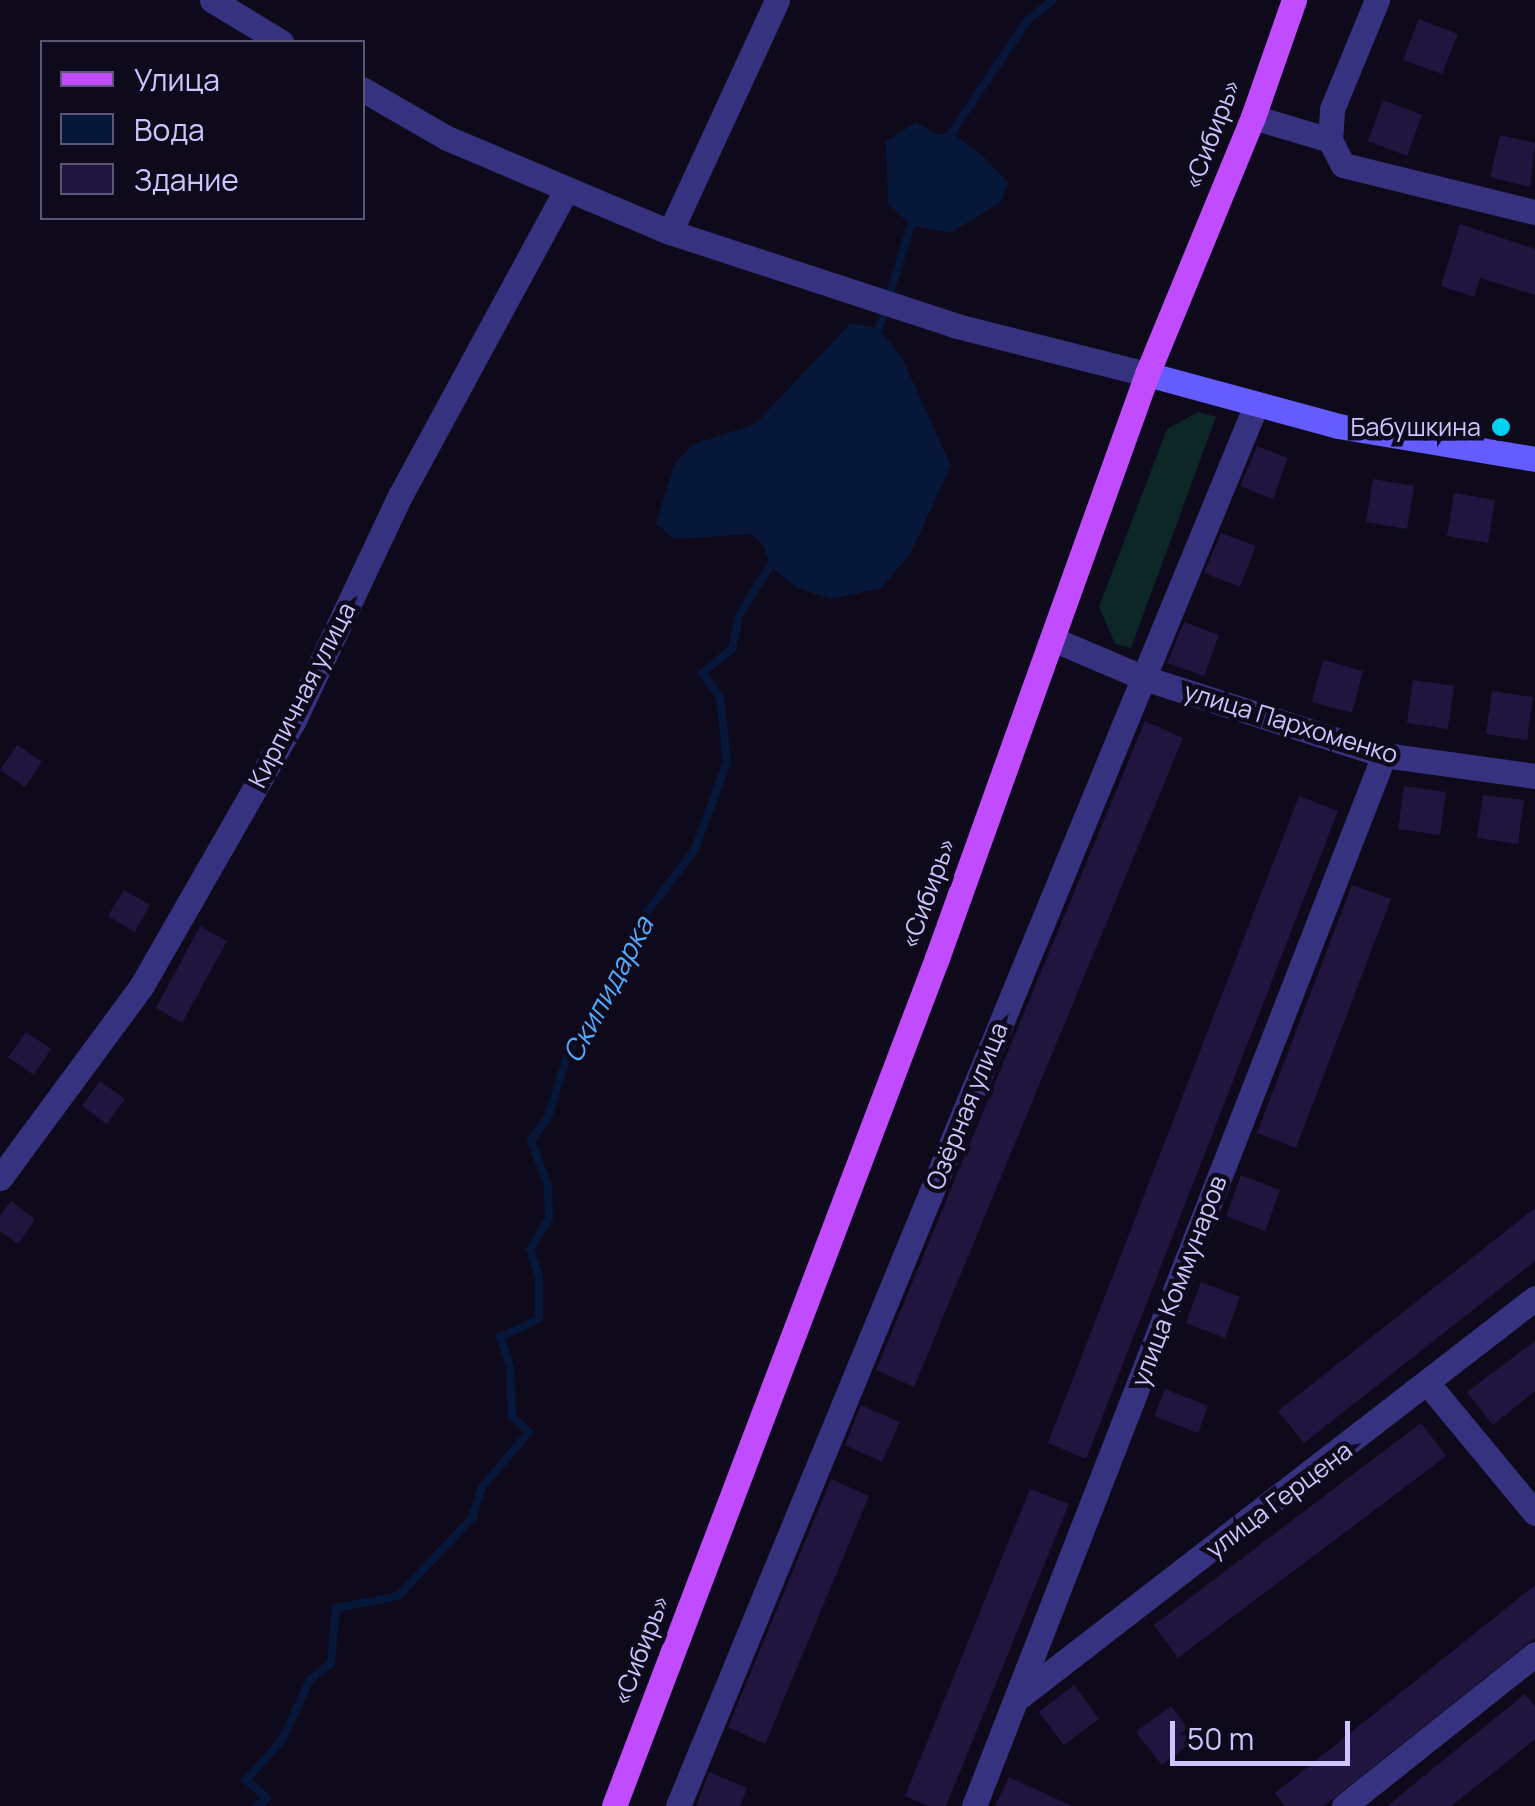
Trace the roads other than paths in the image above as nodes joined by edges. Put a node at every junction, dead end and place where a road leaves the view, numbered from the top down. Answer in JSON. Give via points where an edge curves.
{"nodes":[{"id":1,"x":212,"y":0,"type":"edge"},
{"id":2,"x":777,"y":0,"type":"edge"},
{"id":3,"x":1294,"y":0,"type":"edge"},
{"id":4,"x":1376,"y":0,"type":"edge"},
{"id":5,"x":278,"y":40,"type":"edge"},
{"id":6,"x":365,"y":91,"type":"edge"},
{"id":7,"x":1253,"y":117,"type":"junction"},
{"id":8,"x":1330,"y":140,"type":"junction"},
{"id":9,"x":566,"y":190,"type":"junction"},
{"id":10,"x":1535,"y":212,"type":"edge"},
{"id":11,"x":670,"y":232,"type":"junction"},
{"id":12,"x":1147,"y":374,"type":"junction"},
{"id":13,"x":1256,"y":405,"type":"junction"},
{"id":14,"x":1535,"y":459,"type":"edge"},
{"id":15,"x":1055,"y":640,"type":"junction"},
{"id":16,"x":1144,"y":678,"type":"junction"},
{"id":17,"x":1384,"y":755,"type":"junction"},
{"id":18,"x":1535,"y":776,"type":"edge"},
{"id":19,"x":0,"y":1178,"type":"edge"},
{"id":20,"x":1535,"y":1298,"type":"edge"},
{"id":21,"x":1429,"y":1385,"type":"junction"},
{"id":22,"x":1535,"y":1513,"type":"edge"},
{"id":23,"x":1535,"y":1654,"type":"edge"},
{"id":24,"x":1019,"y":1697,"type":"junction"},
{"id":25,"x":614,"y":1806,"type":"edge"},
{"id":26,"x":678,"y":1806,"type":"edge"},
{"id":27,"x":974,"y":1806,"type":"edge"},
{"id":28,"x":1344,"y":1806,"type":"edge"}],
"edges":[{"from":1,"to":5,"type":"street"},
{"from":2,"to":11,"type":"street"},
{"from":3,"to":7,"type":"main road","name":"«Сибирь»"},
{"from":4,"to":8,"type":"street","via":[[1332,109]]},
{"from":6,"to":9,"type":"street","via":[[448,138]]},
{"from":7,"to":8,"type":"street"},
{"from":7,"to":12,"type":"main road","name":"«Сибирь»"},
{"from":8,"to":10,"type":"street","via":[[1344,164]]},
{"from":9,"to":11,"type":"street"},
{"from":9,"to":19,"type":"street","name":"Кирпичная улица","via":[[401,494],[293,722],[160,954]]},
{"from":11,"to":12,"type":"street","via":[[902,308]]},
{"from":12,"to":13,"type":"street"},
{"from":12,"to":15,"type":"main road","name":"«Сибирь»"},
{"from":13,"to":14,"type":"street","via":[[1338,426]]},
{"from":13,"to":16,"type":"street","name":"Озёрная улица"},
{"from":15,"to":16,"type":"street","name":"улица Пархоменко"},
{"from":15,"to":25,"type":"main road","name":"«Сибирь»"},
{"from":16,"to":17,"type":"street","name":"улица Пархоменко"},
{"from":16,"to":26,"type":"street","name":"Озёрная улица"},
{"from":17,"to":18,"type":"street","name":"улица Пархоменко"},
{"from":17,"to":24,"type":"street","name":"улица Коммунаров"},
{"from":20,"to":21,"type":"street","name":"улица Герцена"},
{"from":21,"to":22,"type":"street"},
{"from":21,"to":24,"type":"street","name":"улица Герцена"},
{"from":23,"to":28,"type":"street"},
{"from":24,"to":27,"type":"street","name":"улица Коммунаров"}]}
